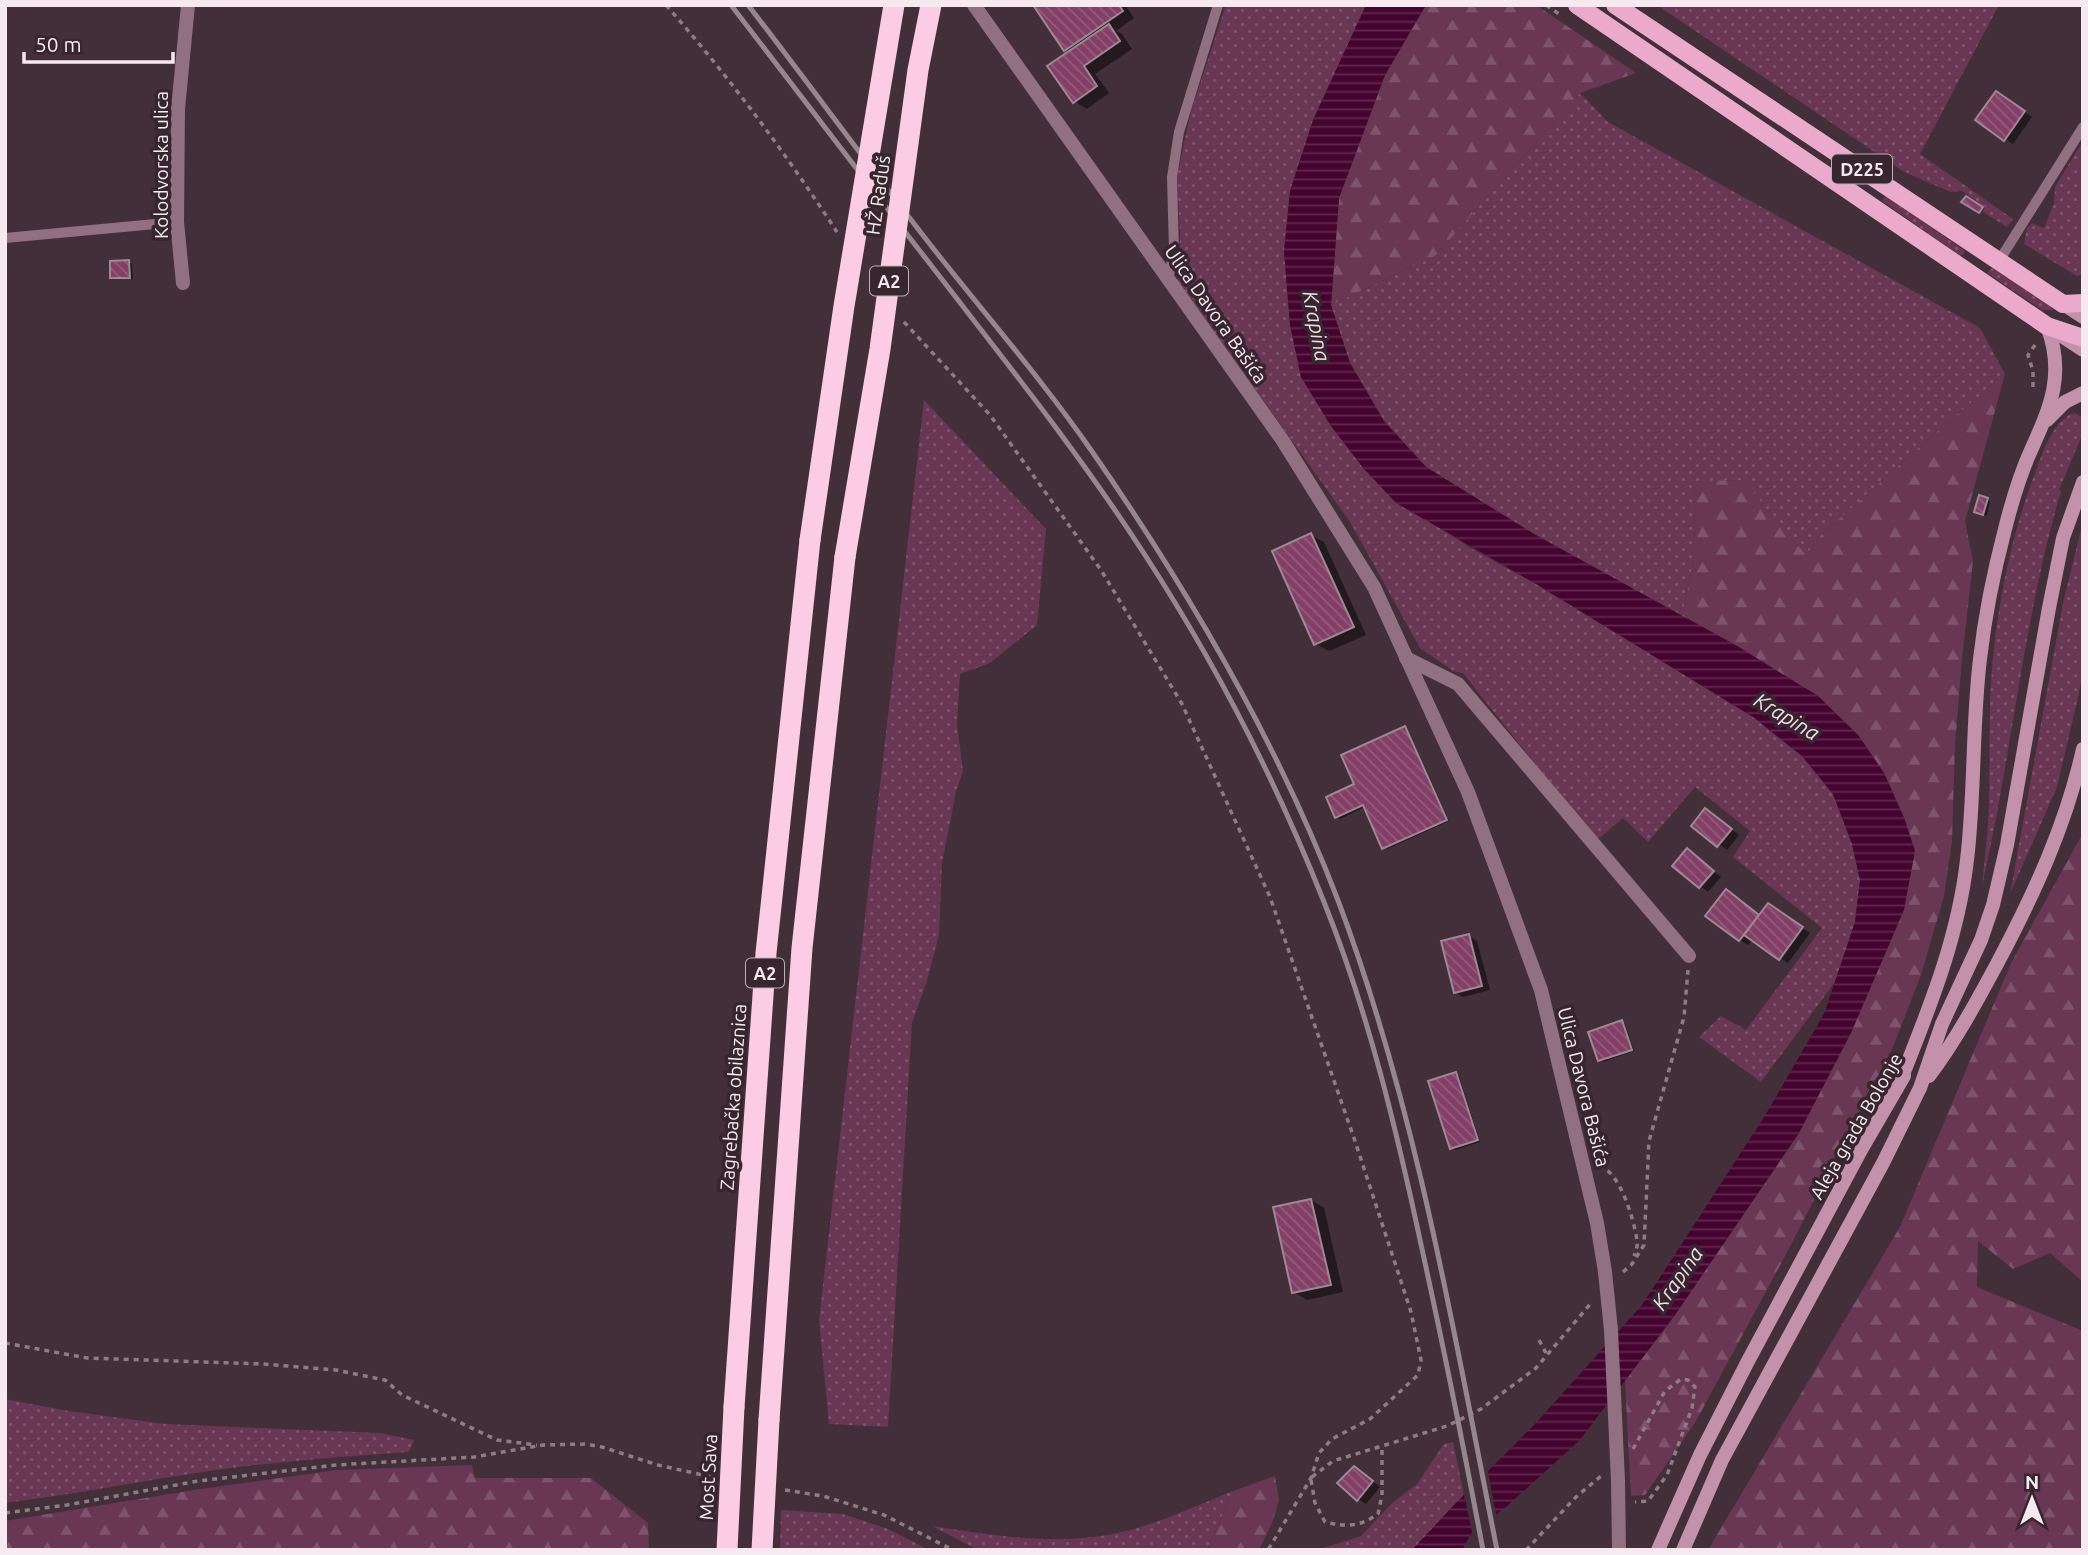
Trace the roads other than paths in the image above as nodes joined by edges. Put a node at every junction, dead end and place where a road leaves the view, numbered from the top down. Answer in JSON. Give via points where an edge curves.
{"nodes":[{"id":1,"x":188,"y":5,"type":"edge"},
{"id":2,"x":894,"y":5,"type":"edge"},
{"id":3,"x":931,"y":5,"type":"edge"},
{"id":4,"x":974,"y":5,"type":"edge"},
{"id":5,"x":1218,"y":5,"type":"edge"},
{"id":6,"x":1577,"y":5,"type":"edge"},
{"id":7,"x":1615,"y":5,"type":"edge"},
{"id":8,"x":2083,"y":127,"type":"edge"},
{"id":9,"x":177,"y":222,"type":"junction"},
{"id":10,"x":5,"y":238,"type":"edge"},
{"id":11,"x":1999,"y":261,"type":"junction"},
{"id":12,"x":1168,"y":280,"type":"junction"},
{"id":13,"x":183,"y":283,"type":"dead end"},
{"id":14,"x":2075,"y":308,"type":"edge"},
{"id":15,"x":2083,"y":324,"type":"edge"},
{"id":16,"x":2048,"y":326,"type":"junction"},
{"id":17,"x":2083,"y":338,"type":"edge"},
{"id":18,"x":2083,"y":350,"type":"edge"},
{"id":19,"x":2083,"y":393,"type":"edge"},
{"id":20,"x":2044,"y":424,"type":"junction"},
{"id":21,"x":2082,"y":483,"type":"edge"},
{"id":22,"x":810,"y":540,"type":"joint"},
{"id":23,"x":1406,"y":658,"type":"junction"},
{"id":24,"x":2083,"y":749,"type":"edge"},
{"id":25,"x":1689,"y":956,"type":"dead end"},
{"id":26,"x":1942,"y":1024,"type":"junction"},
{"id":27,"x":1900,"y":1082,"type":"junction"},
{"id":28,"x":1920,"y":1088,"type":"junction"},
{"id":29,"x":734,"y":1407,"type":"joint"},
{"id":30,"x":727,"y":1550,"type":"edge"},
{"id":31,"x":762,"y":1550,"type":"edge"},
{"id":32,"x":1619,"y":1550,"type":"edge"},
{"id":33,"x":1658,"y":1550,"type":"edge"},
{"id":34,"x":1683,"y":1550,"type":"edge"}],
"edges":[{"from":1,"to":9,"type":"street","name":"Kolodvorska ulica","via":[[178,108]]},
{"from":2,"to":22,"type":"highway","name":"HŽ Raduš","number":"A2","bridge":true},
{"from":3,"to":31,"type":"highway","name":"HŽ Raduš","number":"A2","bridge":true,"via":[[845,557],[802,948]]},
{"from":4,"to":12,"type":"street","name":"Ulica Davora Bašića"},
{"from":5,"to":12,"type":"lane","via":[[1179,132],[1172,177],[1174,251]]},
{"from":6,"to":16,"type":"main road","number":"D225"},
{"from":7,"to":11,"type":"main road","number":"D225"},
{"from":8,"to":11,"type":"lane"},
{"from":9,"to":10,"type":"lane"},
{"from":9,"to":13,"type":"street","name":"Kolodvorska ulica"},
{"from":11,"to":14,"type":"main road","number":"D225"},
{"from":12,"to":23,"type":"street","name":"Ulica Davora Bašića","via":[[1283,441],[1374,587]]},
{"from":14,"to":15,"type":"main road"},
{"from":16,"to":17,"type":"main road","number":"D225"},
{"from":16,"to":18,"type":"main road"},
{"from":16,"to":20,"type":"main road","via":[[2056,365]]},
{"from":19,"to":20,"type":"main road","via":[[2065,402]]},
{"from":20,"to":27,"type":"main road","via":[[2019,480],[1987,604],[1979,661],[1967,861],[1948,957]]},
{"from":21,"to":26,"type":"main road","via":[[2063,538],[1993,905]]},
{"from":22,"to":29,"type":"highway","name":"Zagrebačka obilaznica","number":"A2","via":[[766,953]]},
{"from":23,"to":25,"type":"street","via":[[1458,684]]},
{"from":23,"to":32,"type":"street","name":"Ulica Davora Bašića","bridge":true,"via":[[1468,792],[1541,990],[1597,1223],[1611,1330]]},
{"from":24,"to":28,"type":"main road","via":[[2046,866],[1974,1006]]},
{"from":26,"to":27,"type":"main road","name":"Aleja grada Bolonje"},
{"from":26,"to":28,"type":"main road","name":"Aleja grada Bolonje"},
{"from":27,"to":33,"type":"main road","name":"Aleja grada Bolonje","via":[[1747,1363]]},
{"from":28,"to":34,"type":"main road","name":"Aleja grada Bolonje","via":[[1722,1460]]},
{"from":29,"to":30,"type":"highway","name":"Most Sava","number":"A2","bridge":true}]}
